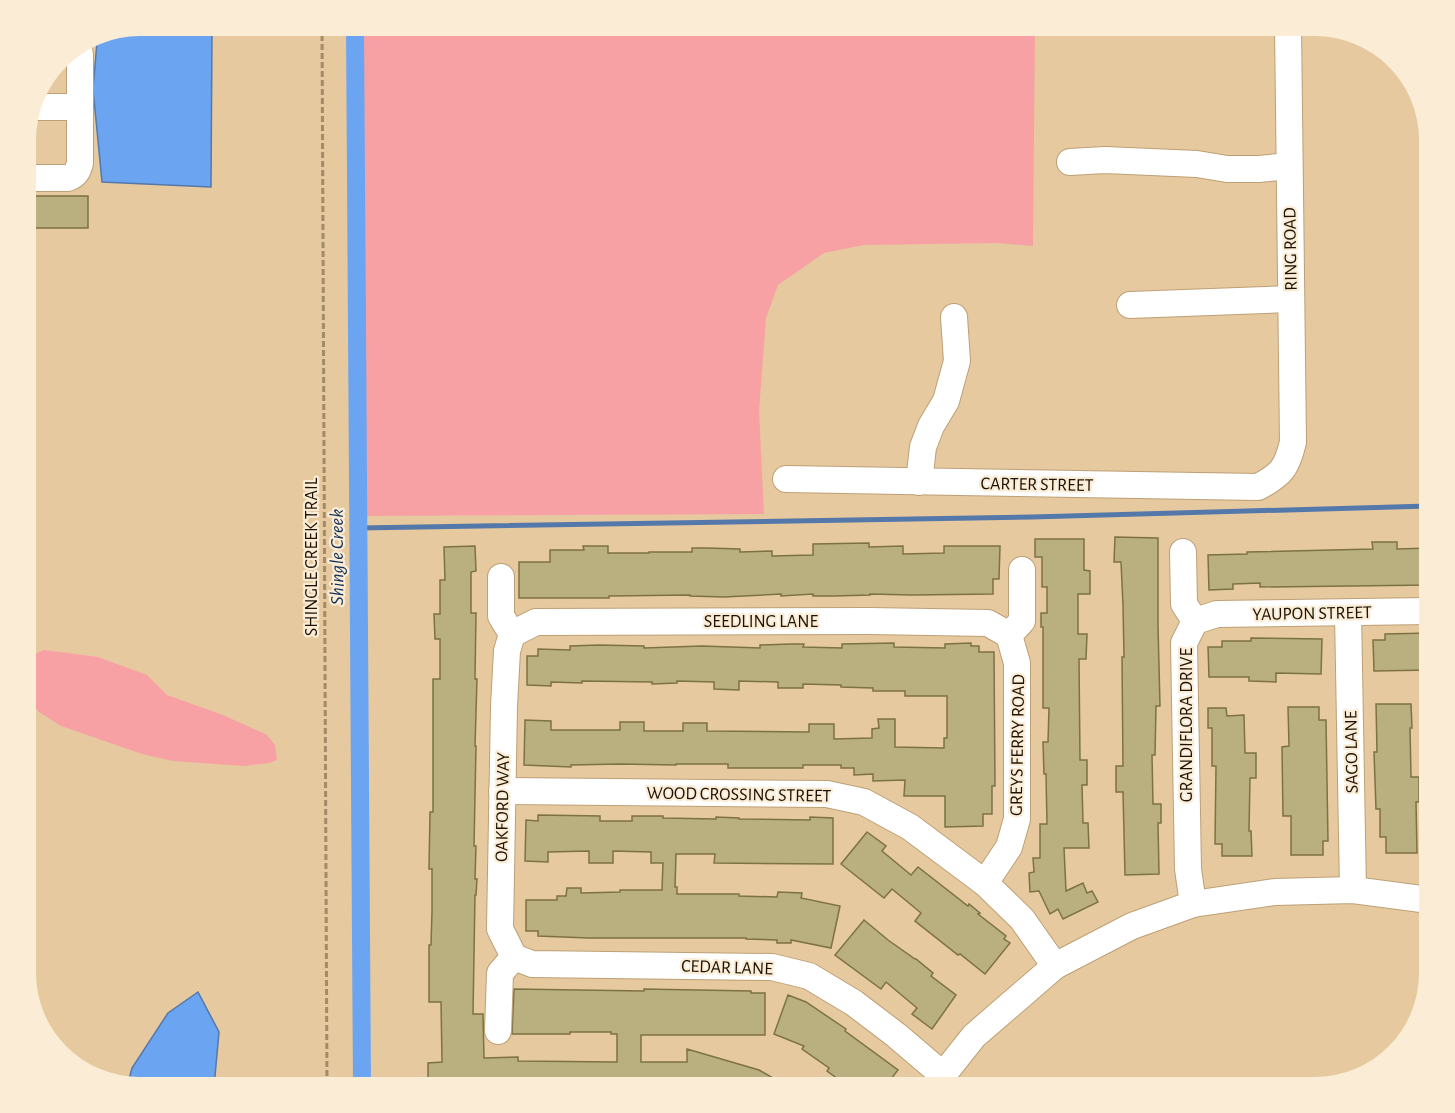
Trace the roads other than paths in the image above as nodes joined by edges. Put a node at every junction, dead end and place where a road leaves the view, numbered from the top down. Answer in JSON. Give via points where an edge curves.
{"nodes":[{"id":1,"x":1288,"y":36,"type":"edge"},
{"id":2,"x":80,"y":56,"type":"edge"},
{"id":3,"x":42,"y":107,"type":"edge"},
{"id":4,"x":80,"y":107,"type":"junction"},
{"id":5,"x":1070,"y":162,"type":"dead end"},
{"id":6,"x":1289,"y":166,"type":"junction"},
{"id":7,"x":36,"y":178,"type":"edge"},
{"id":8,"x":1290,"y":299,"type":"junction"},
{"id":9,"x":1130,"y":304,"type":"dead end"},
{"id":10,"x":954,"y":317,"type":"dead end"},
{"id":11,"x":1282,"y":471,"type":"joint"},
{"id":12,"x":786,"y":479,"type":"dead end"},
{"id":13,"x":919,"y":482,"type":"junction"},
{"id":14,"x":1183,"y":552,"type":"dead end"},
{"id":15,"x":1022,"y":570,"type":"dead end"},
{"id":16,"x":501,"y":577,"type":"dead end"},
{"id":17,"x":1419,"y":611,"type":"edge"},
{"id":18,"x":1348,"y":613,"type":"junction"},
{"id":19,"x":1195,"y":621,"type":"junction"},
{"id":20,"x":512,"y":634,"type":"junction"},
{"id":21,"x":1009,"y":635,"type":"junction"},
{"id":22,"x":502,"y":791,"type":"junction"},
{"id":23,"x":985,"y":883,"type":"junction"},
{"id":24,"x":1353,"y":890,"type":"junction"},
{"id":25,"x":1419,"y":899,"type":"edge"},
{"id":26,"x":1193,"y":904,"type":"junction"},
{"id":27,"x":514,"y":957,"type":"junction"},
{"id":28,"x":1054,"y":966,"type":"junction"},
{"id":29,"x":498,"y":1031,"type":"dead end"},
{"id":30,"x":935,"y":1077,"type":"edge"},
{"id":31,"x":942,"y":1077,"type":"edge"}],
"edges":[{"from":1,"to":6,"type":"street","name":"RING ROAD"},
{"from":2,"to":4,"type":"street"},
{"from":3,"to":4,"type":"street"},
{"from":4,"to":7,"type":"street","via":[[78,171],[68,178]]},
{"from":5,"to":6,"type":"street","via":[[1197,164],[1227,169]]},
{"from":6,"to":8,"type":"street","name":"RING ROAD"},
{"from":8,"to":9,"type":"street"},
{"from":8,"to":11,"type":"street","name":"RING ROAD","via":[[1293,442]]},
{"from":10,"to":13,"type":"street","via":[[957,361],[946,401],[923,447]]},
{"from":11,"to":13,"type":"street","name":"CARTER STREET","via":[[1258,487]]},
{"from":12,"to":13,"type":"street","name":"CARTER STREET"},
{"from":14,"to":19,"type":"street","via":[[1184,604]]},
{"from":15,"to":21,"type":"street","via":[[1022,621]]},
{"from":16,"to":20,"type":"street","via":[[501,616]]},
{"from":17,"to":18,"type":"street","name":"YAUPON STREET"},
{"from":18,"to":19,"type":"street","name":"YAUPON STREET","via":[[1217,614]]},
{"from":18,"to":24,"type":"street","name":"SAGO LANE"},
{"from":19,"to":26,"type":"street","name":"GRANDIFLORA DRIVE","via":[[1184,643],[1188,868]]},
{"from":20,"to":21,"type":"street","name":"SEEDLING LANE","via":[[536,622],[870,621],[988,623]]},
{"from":20,"to":22,"type":"street","name":"OAKFORD WAY","via":[[507,651]]},
{"from":21,"to":23,"type":"street","name":"GREYS FERRY ROAD","via":[[1017,663],[1017,819],[1009,847]]},
{"from":22,"to":23,"type":"street","name":"WOOD CROSSING STREET","via":[[826,794],[864,802],[910,827]]},
{"from":22,"to":27,"type":"street","name":"OAKFORD WAY","via":[[500,928]]},
{"from":23,"to":28,"type":"street","name":"WOOD CROSSING STREET","via":[[1022,919]]},
{"from":24,"to":25,"type":"street"},
{"from":24,"to":26,"type":"street","via":[[1275,891]]},
{"from":26,"to":28,"type":"street","via":[[1132,926]]},
{"from":27,"to":29,"type":"street","via":[[500,973]]},
{"from":27,"to":30,"type":"street","name":"CEDAR LANE","via":[[532,964],[772,967],[810,976],[896,1035]]},
{"from":28,"to":31,"type":"street","via":[[974,1036]]}]}
